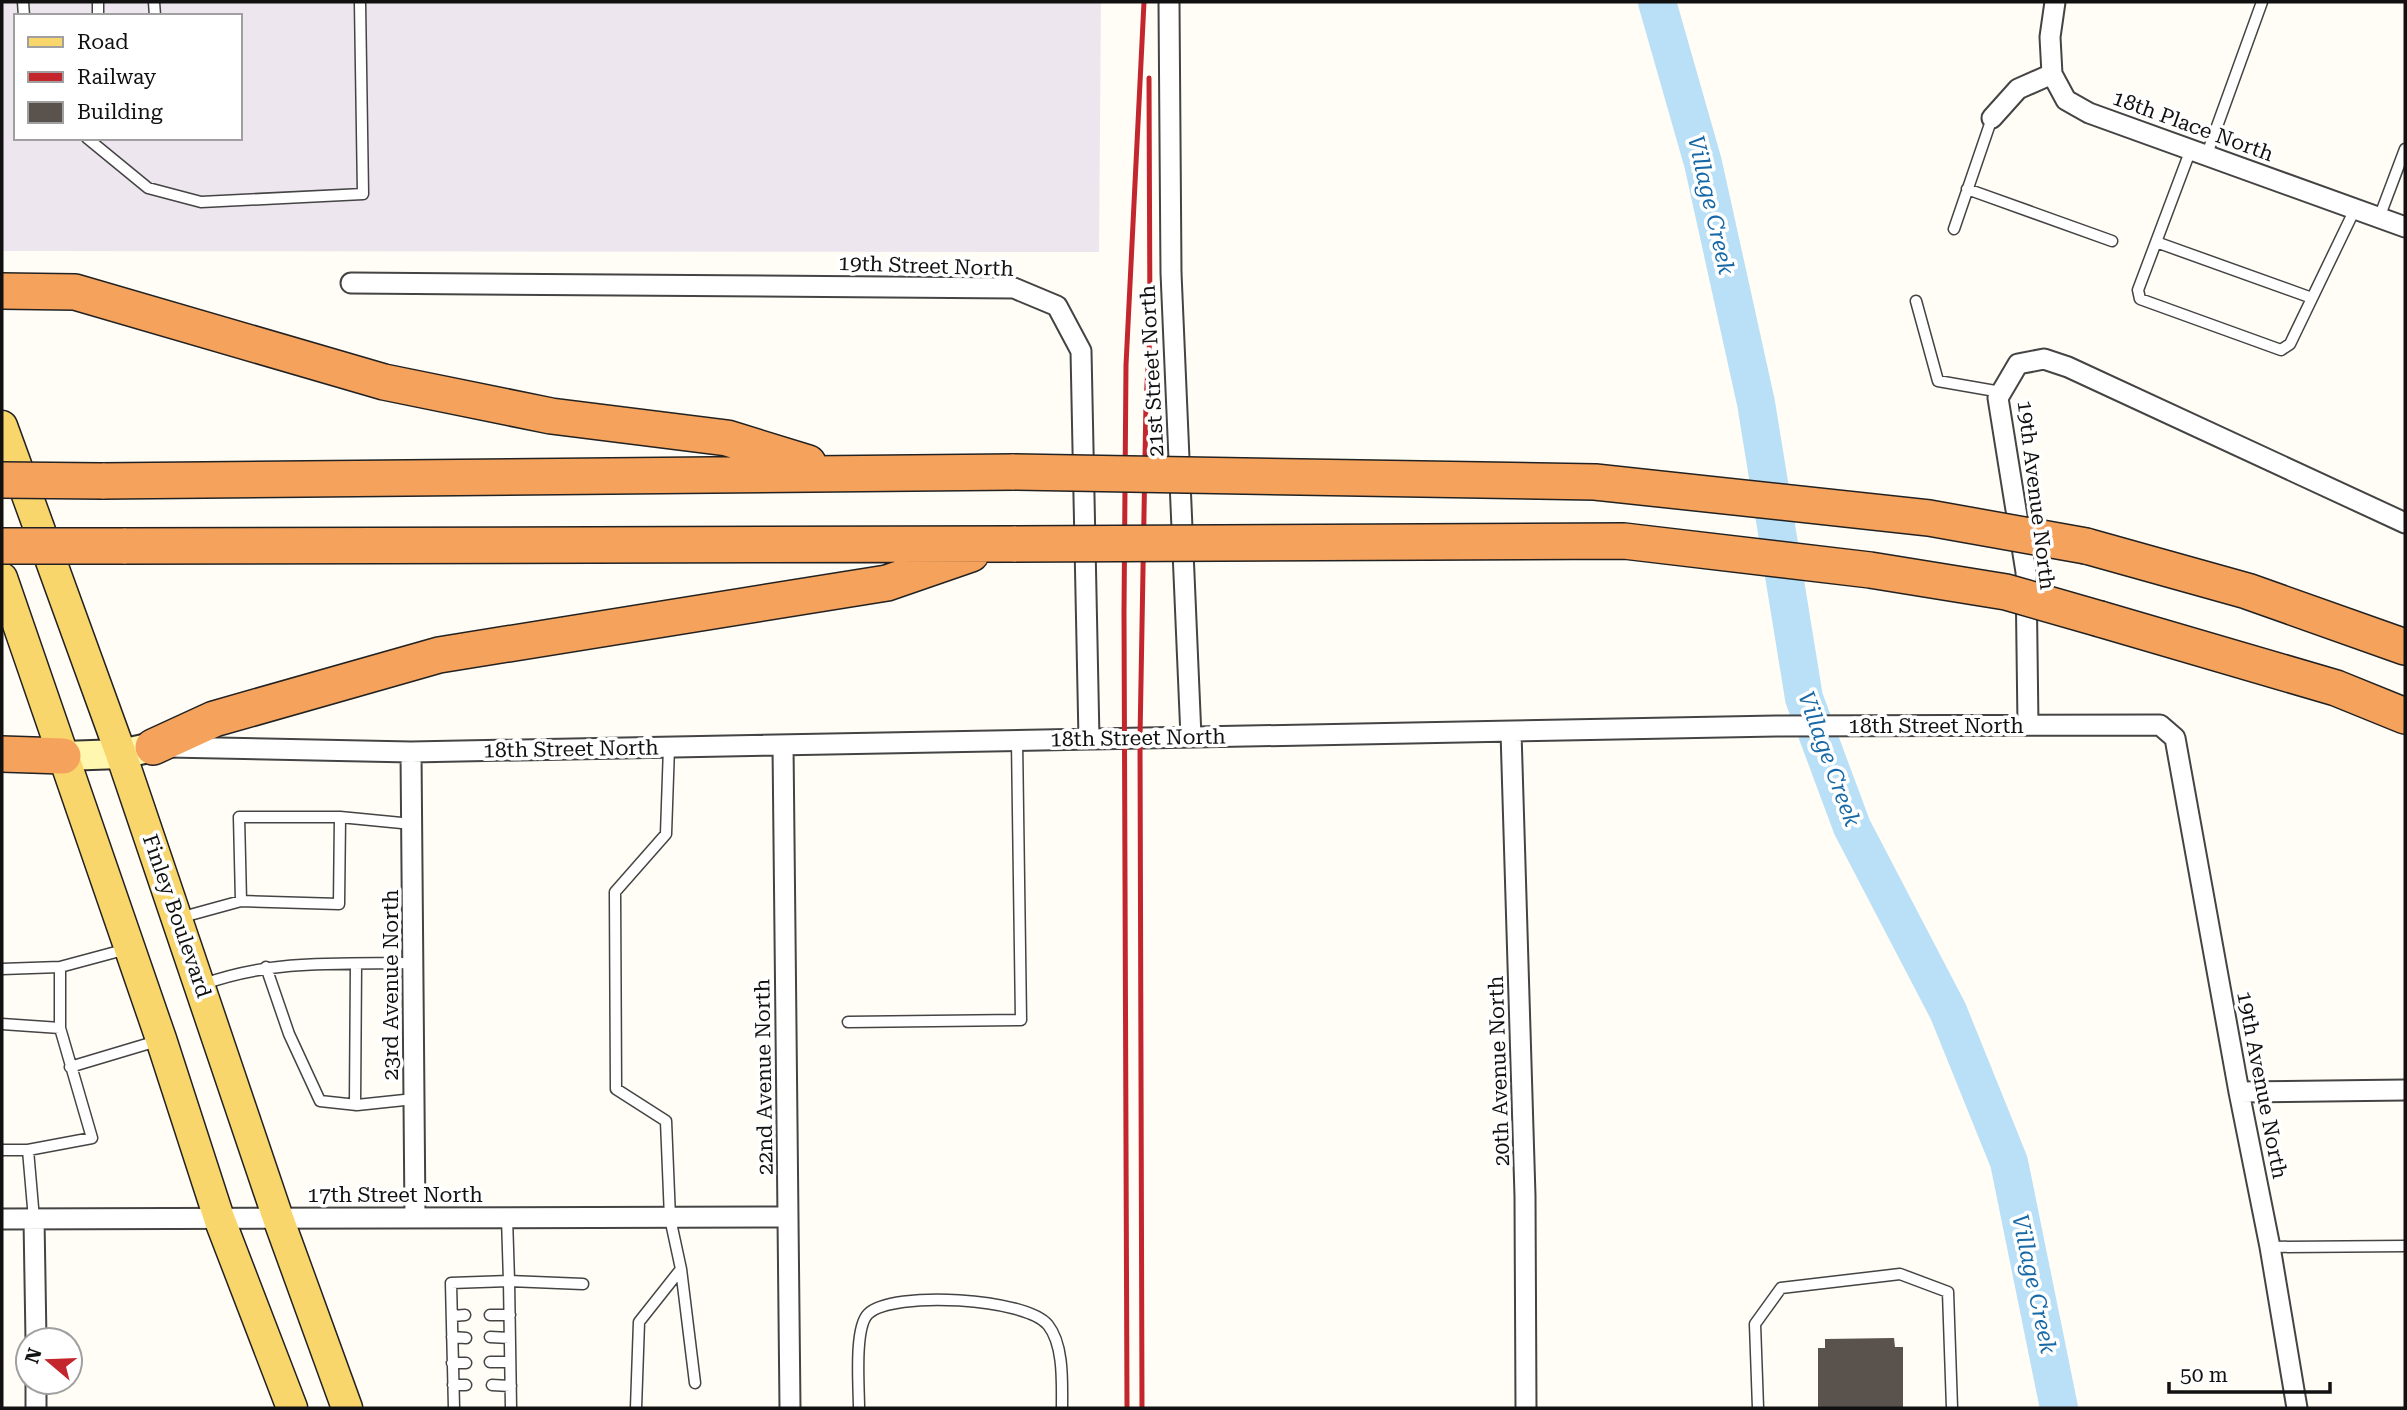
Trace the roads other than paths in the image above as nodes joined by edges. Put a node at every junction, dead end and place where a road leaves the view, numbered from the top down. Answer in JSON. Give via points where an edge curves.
{"nodes":[{"id":1,"x":1169,"y":2,"type":"edge"},
{"id":2,"x":2056,"y":2,"type":"edge"},
{"id":3,"x":2262,"y":2,"type":"edge"},
{"id":4,"x":360,"y":3,"type":"edge"},
{"id":5,"x":2052,"y":74,"type":"junction"},
{"id":6,"x":1992,"y":118,"type":"joint"},
{"id":7,"x":89,"y":140,"type":"edge"},
{"id":8,"x":2405,"y":149,"type":"edge"},
{"id":9,"x":2199,"y":151,"type":"junction"},
{"id":10,"x":1967,"y":189,"type":"junction"},
{"id":11,"x":2355,"y":209,"type":"junction"},
{"id":12,"x":2379,"y":218,"type":"junction"},
{"id":13,"x":2405,"y":227,"type":"edge"},
{"id":14,"x":1954,"y":229,"type":"dead end"},
{"id":15,"x":2112,"y":241,"type":"dead end"},
{"id":16,"x":2156,"y":242,"type":"junction"},
{"id":17,"x":351,"y":283,"type":"dead end"},
{"id":18,"x":2,"y":291,"type":"edge"},
{"id":19,"x":2312,"y":298,"type":"junction"},
{"id":20,"x":1916,"y":301,"type":"dead end"},
{"id":21,"x":2001,"y":392,"type":"junction"},
{"id":22,"x":2,"y":426,"type":"edge"},
{"id":23,"x":841,"y":473,"type":"junction"},
{"id":24,"x":2,"y":480,"type":"edge"},
{"id":25,"x":2405,"y":523,"type":"edge"},
{"id":26,"x":1006,"y":545,"type":"junction"},
{"id":27,"x":2,"y":546,"type":"edge"},
{"id":28,"x":2,"y":578,"type":"edge"},
{"id":29,"x":2405,"y":646,"type":"edge"},
{"id":30,"x":2405,"y":716,"type":"edge"},
{"id":31,"x":2028,"y":725,"type":"junction"},
{"id":32,"x":1511,"y":732,"type":"junction"},
{"id":33,"x":1191,"y":737,"type":"junction"},
{"id":34,"x":1088,"y":739,"type":"junction"},
{"id":35,"x":1017,"y":740,"type":"junction"},
{"id":36,"x":783,"y":745,"type":"junction"},
{"id":37,"x":669,"y":747,"type":"junction"},
{"id":38,"x":137,"y":751,"type":"junction"},
{"id":39,"x":411,"y":752,"type":"junction"},
{"id":40,"x":2,"y":754,"type":"edge"},
{"id":41,"x":63,"y":756,"type":"junction"},
{"id":42,"x":2180,"y":771,"type":"joint"},
{"id":43,"x":340,"y":817,"type":"junction"},
{"id":44,"x":412,"y":824,"type":"junction"},
{"id":45,"x":241,"y":901,"type":"junction"},
{"id":46,"x":178,"y":918,"type":"junction"},
{"id":47,"x":130,"y":949,"type":"junction"},
{"id":48,"x":413,"y":963,"type":"junction"},
{"id":49,"x":356,"y":964,"type":"junction"},
{"id":50,"x":60,"y":967,"type":"junction"},
{"id":51,"x":266,"y":967,"type":"junction"},
{"id":52,"x":2,"y":969,"type":"edge"},
{"id":53,"x":200,"y":985,"type":"junction"},
{"id":54,"x":848,"y":1022,"type":"dead end"},
{"id":55,"x":2,"y":1024,"type":"edge"},
{"id":56,"x":60,"y":1028,"type":"junction"},
{"id":57,"x":162,"y":1039,"type":"junction"},
{"id":58,"x":70,"y":1067,"type":"junction"},
{"id":59,"x":2405,"y":1090,"type":"edge"},
{"id":60,"x":2239,"y":1092,"type":"junction"},
{"id":61,"x":414,"y":1099,"type":"junction"},
{"id":62,"x":355,"y":1105,"type":"junction"},
{"id":63,"x":3,"y":1149,"type":"edge"},
{"id":64,"x":28,"y":1150,"type":"junction"},
{"id":65,"x":788,"y":1217,"type":"junction"},
{"id":66,"x":278,"y":1218,"type":"junction"},
{"id":67,"x":415,"y":1218,"type":"junction"},
{"id":68,"x":508,"y":1218,"type":"junction"},
{"id":69,"x":670,"y":1218,"type":"junction"},
{"id":70,"x":2,"y":1219,"type":"edge"},
{"id":71,"x":34,"y":1219,"type":"junction"},
{"id":72,"x":219,"y":1219,"type":"junction"},
{"id":73,"x":2405,"y":1246,"type":"edge"},
{"id":74,"x":2270,"y":1247,"type":"junction"},
{"id":75,"x":681,"y":1269,"type":"junction"},
{"id":76,"x":509,"y":1281,"type":"junction"},
{"id":77,"x":583,"y":1284,"type":"dead end"},
{"id":78,"x":465,"y":1315,"type":"dead end"},
{"id":79,"x":490,"y":1315,"type":"dead end"},
{"id":80,"x":510,"y":1315,"type":"junction"},
{"id":81,"x":452,"y":1316,"type":"junction"},
{"id":82,"x":36,"y":1326,"type":"edge"},
{"id":83,"x":452,"y":1337,"type":"junction"},
{"id":84,"x":490,"y":1337,"type":"dead end"},
{"id":85,"x":466,"y":1338,"type":"dead end"},
{"id":86,"x":510,"y":1338,"type":"junction"},
{"id":87,"x":490,"y":1362,"type":"dead end"},
{"id":88,"x":510,"y":1362,"type":"junction"},
{"id":89,"x":453,"y":1363,"type":"junction"},
{"id":90,"x":466,"y":1363,"type":"dead end"},
{"id":91,"x":695,"y":1383,"type":"dead end"},
{"id":92,"x":453,"y":1385,"type":"junction"},
{"id":93,"x":466,"y":1385,"type":"dead end"},
{"id":94,"x":492,"y":1385,"type":"dead end"},
{"id":95,"x":511,"y":1385,"type":"junction"},
{"id":96,"x":292,"y":1408,"type":"edge"},
{"id":97,"x":347,"y":1408,"type":"edge"},
{"id":98,"x":454,"y":1408,"type":"edge"},
{"id":99,"x":511,"y":1408,"type":"edge"},
{"id":100,"x":636,"y":1408,"type":"edge"},
{"id":101,"x":790,"y":1408,"type":"edge"},
{"id":102,"x":859,"y":1408,"type":"edge"},
{"id":103,"x":1062,"y":1408,"type":"edge"},
{"id":104,"x":1526,"y":1408,"type":"edge"},
{"id":105,"x":1758,"y":1408,"type":"edge"},
{"id":106,"x":1952,"y":1408,"type":"edge"},
{"id":107,"x":2297,"y":1408,"type":"edge"}],
"edges":[{"from":1,"to":33,"type":"street","name":"21st Street North","via":[[1171,273]]},
{"from":2,"to":5,"type":"street","via":[[2050,37]]},
{"from":3,"to":9,"type":"lane"},
{"from":4,"to":7,"type":"lane","via":[[363,194],[201,202],[148,188]]},
{"from":5,"to":6,"type":"street","via":[[2018,89]]},
{"from":5,"to":9,"type":"street","name":"18th Place North","via":[[2066,100],[2077,107]]},
{"from":6,"to":10,"type":"lane"},
{"from":8,"to":12,"type":"lane"},
{"from":9,"to":11,"type":"street","name":"18th Place North"},
{"from":9,"to":16,"type":"lane"},
{"from":10,"to":14,"type":"lane"},
{"from":10,"to":15,"type":"lane"},
{"from":11,"to":12,"type":"street","name":"18th Place North"},
{"from":11,"to":19,"type":"lane"},
{"from":12,"to":13,"type":"street","name":"18th Place North"},
{"from":16,"to":19,"type":"lane"},
{"from":16,"to":19,"type":"lane","via":[[2138,289],[2140,299],[2281,350],[2290,344]]},
{"from":17,"to":34,"type":"street","name":"19th Street North","via":[[1014,288],[1057,306],[1081,351]]},
{"from":18,"to":23,"type":"highway","via":[[75,292],[384,383],[551,416],[727,438]]},
{"from":20,"to":21,"type":"lane","via":[[1938,381]]},
{"from":21,"to":25,"type":"street","name":"19th Avenue North","via":[[2018,364],[2044,359]]},
{"from":21,"to":31,"type":"street","name":"19th Avenue North","via":[[1998,398],[2026,572]]},
{"from":22,"to":38,"type":"main road","name":"Finley Boulevard"},
{"from":23,"to":24,"type":"highway","bridge":true},
{"from":23,"to":29,"type":"highway","bridge":true,"via":[[1595,482],[1929,517],[2086,547],[2247,591]]},
{"from":26,"to":27,"type":"highway","bridge":true},
{"from":26,"to":30,"type":"highway","bridge":true,"via":[[1624,541],[1870,570],[2007,592],[2336,688]]},
{"from":26,"to":38,"type":"highway","via":[[887,583],[439,655],[214,719]]},
{"from":28,"to":41,"type":"main road"},
{"from":31,"to":32,"type":"street","name":"18th Street North"},
{"from":31,"to":42,"type":"street","name":"18th Street North","via":[[2160,725],[2175,738]]},
{"from":32,"to":33,"type":"street","name":"18th Street North"},
{"from":32,"to":104,"type":"street","name":"20th Avenue North","via":[[1525,1196]]},
{"from":33,"to":34,"type":"street","name":"18th Street North"},
{"from":34,"to":35,"type":"street","name":"18th Street North"},
{"from":35,"to":36,"type":"street","name":"18th Street North"},
{"from":35,"to":54,"type":"lane","via":[[1021,1020]]},
{"from":36,"to":37,"type":"street","name":"18th Street North"},
{"from":36,"to":65,"type":"street","name":"22nd Avenue North"},
{"from":37,"to":39,"type":"street","name":"18th Street North"},
{"from":37,"to":69,"type":"lane","via":[[666,834],[615,892],[616,1089],[666,1121]]},
{"from":38,"to":39,"type":"street","name":"18th Street North"},
{"from":38,"to":41,"type":"main road","name":"18th Street North"},
{"from":38,"to":46,"type":"main road","name":"Finley Boulevard"},
{"from":39,"to":44,"type":"street","name":"23rd Avenue North"},
{"from":40,"to":41,"type":"highway"},
{"from":41,"to":47,"type":"main road"},
{"from":42,"to":60,"type":"street","name":"19th Avenue North"},
{"from":43,"to":44,"type":"lane"},
{"from":43,"to":45,"type":"lane","via":[[239,817]]},
{"from":43,"to":45,"type":"lane","via":[[339,904]]},
{"from":44,"to":48,"type":"street","name":"23rd Avenue North"},
{"from":45,"to":46,"type":"lane"},
{"from":46,"to":53,"type":"main road","name":"Finley Boulevard"},
{"from":47,"to":50,"type":"lane"},
{"from":47,"to":57,"type":"main road"},
{"from":48,"to":49,"type":"lane"},
{"from":48,"to":61,"type":"street","name":"23rd Avenue North"},
{"from":49,"to":51,"type":"lane"},
{"from":49,"to":62,"type":"lane"},
{"from":50,"to":52,"type":"lane"},
{"from":50,"to":56,"type":"lane"},
{"from":51,"to":53,"type":"lane"},
{"from":51,"to":62,"type":"lane","via":[[289,1034],[320,1101]]},
{"from":53,"to":66,"type":"main road","name":"Finley Boulevard"},
{"from":55,"to":56,"type":"lane"},
{"from":56,"to":58,"type":"lane"},
{"from":57,"to":58,"type":"lane"},
{"from":57,"to":72,"type":"main road"},
{"from":58,"to":64,"type":"lane","via":[[92,1138]]},
{"from":59,"to":60,"type":"street"},
{"from":60,"to":74,"type":"street","name":"19th Avenue North"},
{"from":61,"to":62,"type":"lane"},
{"from":61,"to":67,"type":"street","name":"23rd Avenue North"},
{"from":63,"to":64,"type":"lane"},
{"from":64,"to":71,"type":"lane"},
{"from":65,"to":69,"type":"street","name":"17th Street North"},
{"from":65,"to":101,"type":"street","name":"22nd Avenue North"},
{"from":66,"to":67,"type":"street","name":"17th Street North"},
{"from":66,"to":72,"type":"street","name":"17th Street North"},
{"from":66,"to":97,"type":"main road","name":"Finley Boulevard"},
{"from":67,"to":68,"type":"street","name":"17th Street North"},
{"from":68,"to":69,"type":"street","name":"17th Street North"},
{"from":68,"to":76,"type":"lane"},
{"from":69,"to":75,"type":"lane"},
{"from":70,"to":71,"type":"street","name":"17th Street North"},
{"from":71,"to":72,"type":"street","name":"17th Street North"},
{"from":71,"to":82,"type":"street"},
{"from":72,"to":96,"type":"main road"},
{"from":73,"to":74,"type":"lane"},
{"from":74,"to":107,"type":"street","name":"19th Avenue North"},
{"from":75,"to":91,"type":"lane"},
{"from":75,"to":100,"type":"lane","via":[[639,1322]]},
{"from":76,"to":77,"type":"lane"},
{"from":76,"to":80,"type":"lane"},
{"from":76,"to":81,"type":"lane","via":[[451,1283]]},
{"from":78,"to":81,"type":"lane"},
{"from":79,"to":80,"type":"lane"},
{"from":80,"to":86,"type":"lane"},
{"from":81,"to":83,"type":"lane"},
{"from":83,"to":85,"type":"lane"},
{"from":83,"to":89,"type":"lane"},
{"from":84,"to":86,"type":"lane"},
{"from":86,"to":88,"type":"lane"},
{"from":87,"to":88,"type":"lane"},
{"from":88,"to":95,"type":"lane"},
{"from":89,"to":90,"type":"lane"},
{"from":89,"to":92,"type":"lane"},
{"from":92,"to":93,"type":"lane"},
{"from":92,"to":98,"type":"lane"},
{"from":94,"to":95,"type":"lane"},
{"from":95,"to":99,"type":"lane"},
{"from":102,"to":103,"type":"lane","via":[[860,1326],[883,1305],[902,1301],[998,1304],[1016,1307],[1045,1322],[1057,1338]]},
{"from":105,"to":106,"type":"lane","via":[[1755,1324],[1781,1288],[1900,1274],[1948,1292]]}]}
